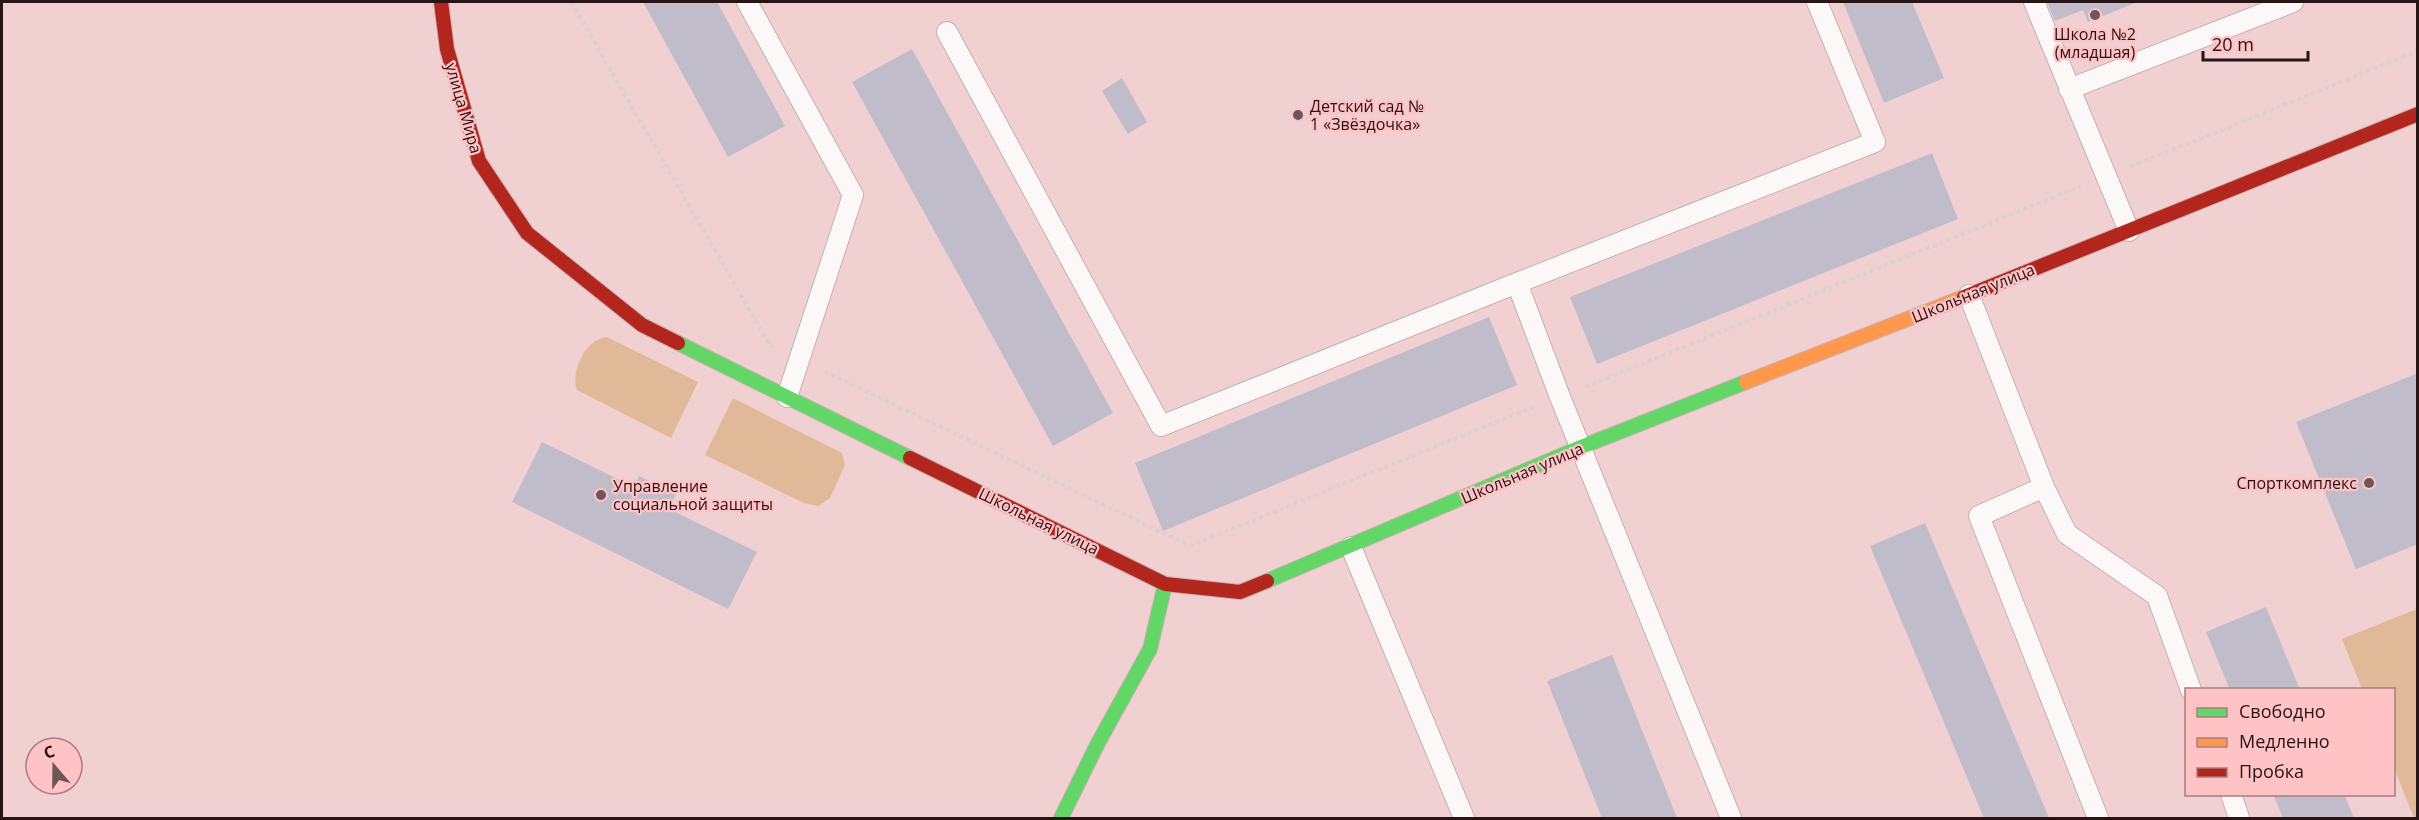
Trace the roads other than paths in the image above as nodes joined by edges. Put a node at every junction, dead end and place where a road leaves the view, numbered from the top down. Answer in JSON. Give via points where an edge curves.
{"nodes":[{"id":1,"x":441,"y":2,"type":"edge"},
{"id":2,"x":747,"y":2,"type":"edge"},
{"id":3,"x":1817,"y":2,"type":"edge"},
{"id":4,"x":2034,"y":2,"type":"edge"},
{"id":5,"x":2293,"y":2,"type":"edge"},
{"id":6,"x":947,"y":32,"type":"dead end"},
{"id":7,"x":2069,"y":89,"type":"junction"},
{"id":8,"x":2418,"y":114,"type":"edge"},
{"id":9,"x":2129,"y":231,"type":"junction"},
{"id":10,"x":1517,"y":283,"type":"junction"},
{"id":11,"x":1969,"y":295,"type":"junction"},
{"id":12,"x":642,"y":325,"type":"joint"},
{"id":13,"x":787,"y":397,"type":"junction"},
{"id":14,"x":1581,"y":447,"type":"junction"},
{"id":15,"x":2044,"y":487,"type":"junction"},
{"id":16,"x":1351,"y":547,"type":"junction"},
{"id":17,"x":1165,"y":584,"type":"junction"},
{"id":18,"x":2191,"y":688,"type":"edge"},
{"id":19,"x":2230,"y":796,"type":"edge"},
{"id":20,"x":1061,"y":819,"type":"edge"},
{"id":21,"x":1464,"y":819,"type":"edge"},
{"id":22,"x":1731,"y":819,"type":"edge"},
{"id":23,"x":2098,"y":819,"type":"edge"},
{"id":24,"x":2240,"y":819,"type":"edge"}],
"edges":[{"from":1,"to":12,"type":"street","name":"улица Мира","via":[[447,49],[479,161],[527,233]]},
{"from":2,"to":13,"type":"lane","via":[[854,195]]},
{"from":3,"to":10,"type":"lane","via":[[1875,142]]},
{"from":4,"to":7,"type":"lane"},
{"from":5,"to":7,"type":"lane"},
{"from":6,"to":10,"type":"lane","via":[[1161,426]]},
{"from":7,"to":9,"type":"lane"},
{"from":8,"to":9,"type":"street","name":"Школьная улица"},
{"from":9,"to":11,"type":"street","name":"Школьная улица"},
{"from":10,"to":14,"type":"lane"},
{"from":11,"to":14,"type":"street","name":"Школьная улица"},
{"from":11,"to":15,"type":"lane"},
{"from":12,"to":13,"type":"street","name":"Школьная улица"},
{"from":13,"to":17,"type":"street","name":"Школьная улица"},
{"from":14,"to":16,"type":"street","name":"Школьная улица"},
{"from":14,"to":22,"type":"lane"},
{"from":15,"to":18,"type":"lane","via":[[2067,534],[2157,596]]},
{"from":15,"to":23,"type":"lane","via":[[1979,516]]},
{"from":16,"to":17,"type":"street","name":"Школьная улица","via":[[1240,592]]},
{"from":16,"to":21,"type":"lane"},
{"from":17,"to":20,"type":"street","via":[[1150,649]]},
{"from":19,"to":24,"type":"lane"}]}
